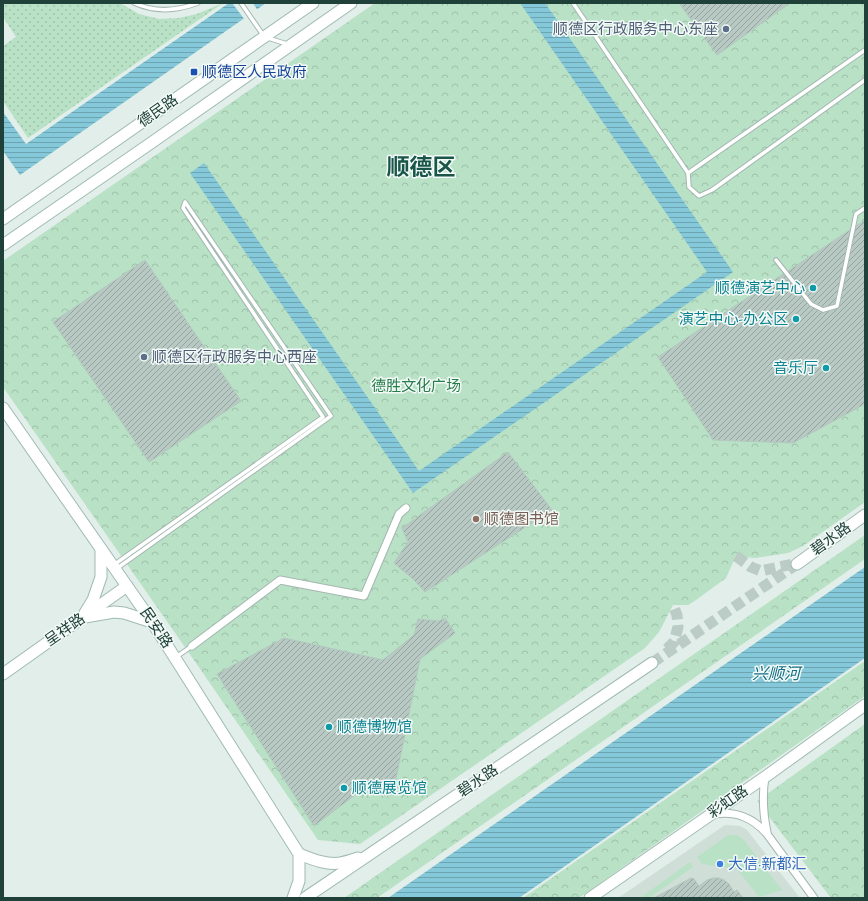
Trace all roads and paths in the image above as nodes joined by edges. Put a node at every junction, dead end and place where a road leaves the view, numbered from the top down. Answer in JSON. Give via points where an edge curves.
{"nodes":[{"id":1,"x":134,"y":3,"type":"edge"},
{"id":2,"x":198,"y":3,"type":"edge"},
{"id":3,"x":241,"y":3,"type":"edge"},
{"id":4,"x":573,"y":3,"type":"edge"},
{"id":5,"x":309,"y":4,"type":"edge"},
{"id":6,"x":349,"y":4,"type":"edge"},
{"id":7,"x":264,"y":36,"type":"junction"},
{"id":8,"x":291,"y":45,"type":"junction"},
{"id":9,"x":865,"y":50,"type":"edge"},
{"id":10,"x":865,"y":80,"type":"edge"},
{"id":11,"x":688,"y":173,"type":"junction"},
{"id":12,"x":865,"y":208,"type":"edge"},
{"id":13,"x":3,"y":219,"type":"edge"},
{"id":14,"x":3,"y":245,"type":"edge"},
{"id":15,"x":776,"y":260,"type":"dead end"},
{"id":16,"x":3,"y":408,"type":"edge"},
{"id":17,"x":406,"y":508,"type":"dead end"},
{"id":18,"x":865,"y":515,"type":"edge"},
{"id":19,"x":101,"y":549,"type":"junction"},
{"id":20,"x":797,"y":564,"type":"tunnel mouth"},
{"id":21,"x":114,"y":568,"type":"junction"},
{"id":22,"x":127,"y":586,"type":"junction"},
{"id":23,"x":82,"y":617,"type":"junction"},
{"id":24,"x":152,"y":622,"type":"junction"},
{"id":25,"x":192,"y":646,"type":"joint"},
{"id":26,"x":175,"y":658,"type":"junction"},
{"id":27,"x":652,"y":663,"type":"tunnel mouth"},
{"id":28,"x":3,"y":674,"type":"edge"},
{"id":29,"x":865,"y":705,"type":"edge"},
{"id":30,"x":765,"y":777,"type":"junction"},
{"id":31,"x":710,"y":815,"type":"junction"},
{"id":32,"x":768,"y":834,"type":"junction"},
{"id":33,"x":299,"y":854,"type":"junction"},
{"id":34,"x":368,"y":855,"type":"junction"},
{"id":35,"x":293,"y":898,"type":"edge"},
{"id":36,"x":305,"y":898,"type":"edge"},
{"id":37,"x":590,"y":898,"type":"edge"},
{"id":38,"x":814,"y":898,"type":"edge"}],
"edges":[{"from":1,"to":2,"type":"lane","via":[[165,10],[180,9]]},
{"from":3,"to":7,"type":"lane"},
{"from":4,"to":11,"type":"lane"},
{"from":5,"to":7,"type":"main road","name":"德民路"},
{"from":6,"to":8,"type":"main road"},
{"from":7,"to":8,"type":"lane"},
{"from":7,"to":13,"type":"main road","name":"德民路"},
{"from":8,"to":14,"type":"main road"},
{"from":9,"to":11,"type":"lane"},
{"from":10,"to":11,"type":"lane","via":[[712,190],[699,196],[689,187]]},
{"from":12,"to":15,"type":"lane","via":[[856,214],[837,306],[823,310],[811,304]]},
{"from":16,"to":19,"type":"main road","name":"民安路"},
{"from":17,"to":25,"type":"street","via":[[399,514],[364,596],[280,580]]},
{"from":18,"to":20,"type":"main road","name":"碧水路"},
{"from":19,"to":21,"type":"main road","name":"民安路"},
{"from":19,"to":23,"type":"main road","via":[[101,577],[93,600]]},
{"from":21,"to":21,"type":"lane","via":[[331,416],[185,202],[183,208],[323,417]]},
{"from":21,"to":22,"type":"main road","name":"民安路"},
{"from":22,"to":23,"type":"main road","name":"呈祥路"},
{"from":22,"to":24,"type":"main road","name":"民安路"},
{"from":23,"to":24,"type":"main road","via":[[114,612]]},
{"from":23,"to":28,"type":"main road","name":"呈祥路"},
{"from":24,"to":26,"type":"main road","name":"民安路"},
{"from":25,"to":26,"type":"lane"},
{"from":26,"to":33,"type":"main road","name":"民安路"},
{"from":27,"to":34,"type":"main road","name":"碧水路"},
{"from":29,"to":30,"type":"main road","name":"彩虹路"},
{"from":30,"to":31,"type":"main road","name":"彩虹路"},
{"from":30,"to":32,"type":"street","via":[[763,813]]},
{"from":31,"to":32,"type":"street","via":[[722,813],[744,816]]},
{"from":31,"to":37,"type":"main road","name":"彩虹路"},
{"from":32,"to":38,"type":"street"},
{"from":33,"to":34,"type":"main road","via":[[319,862],[339,863]]},
{"from":33,"to":35,"type":"main road","via":[[299,881]]},
{"from":34,"to":36,"type":"main road","name":"碧水路"}]}
